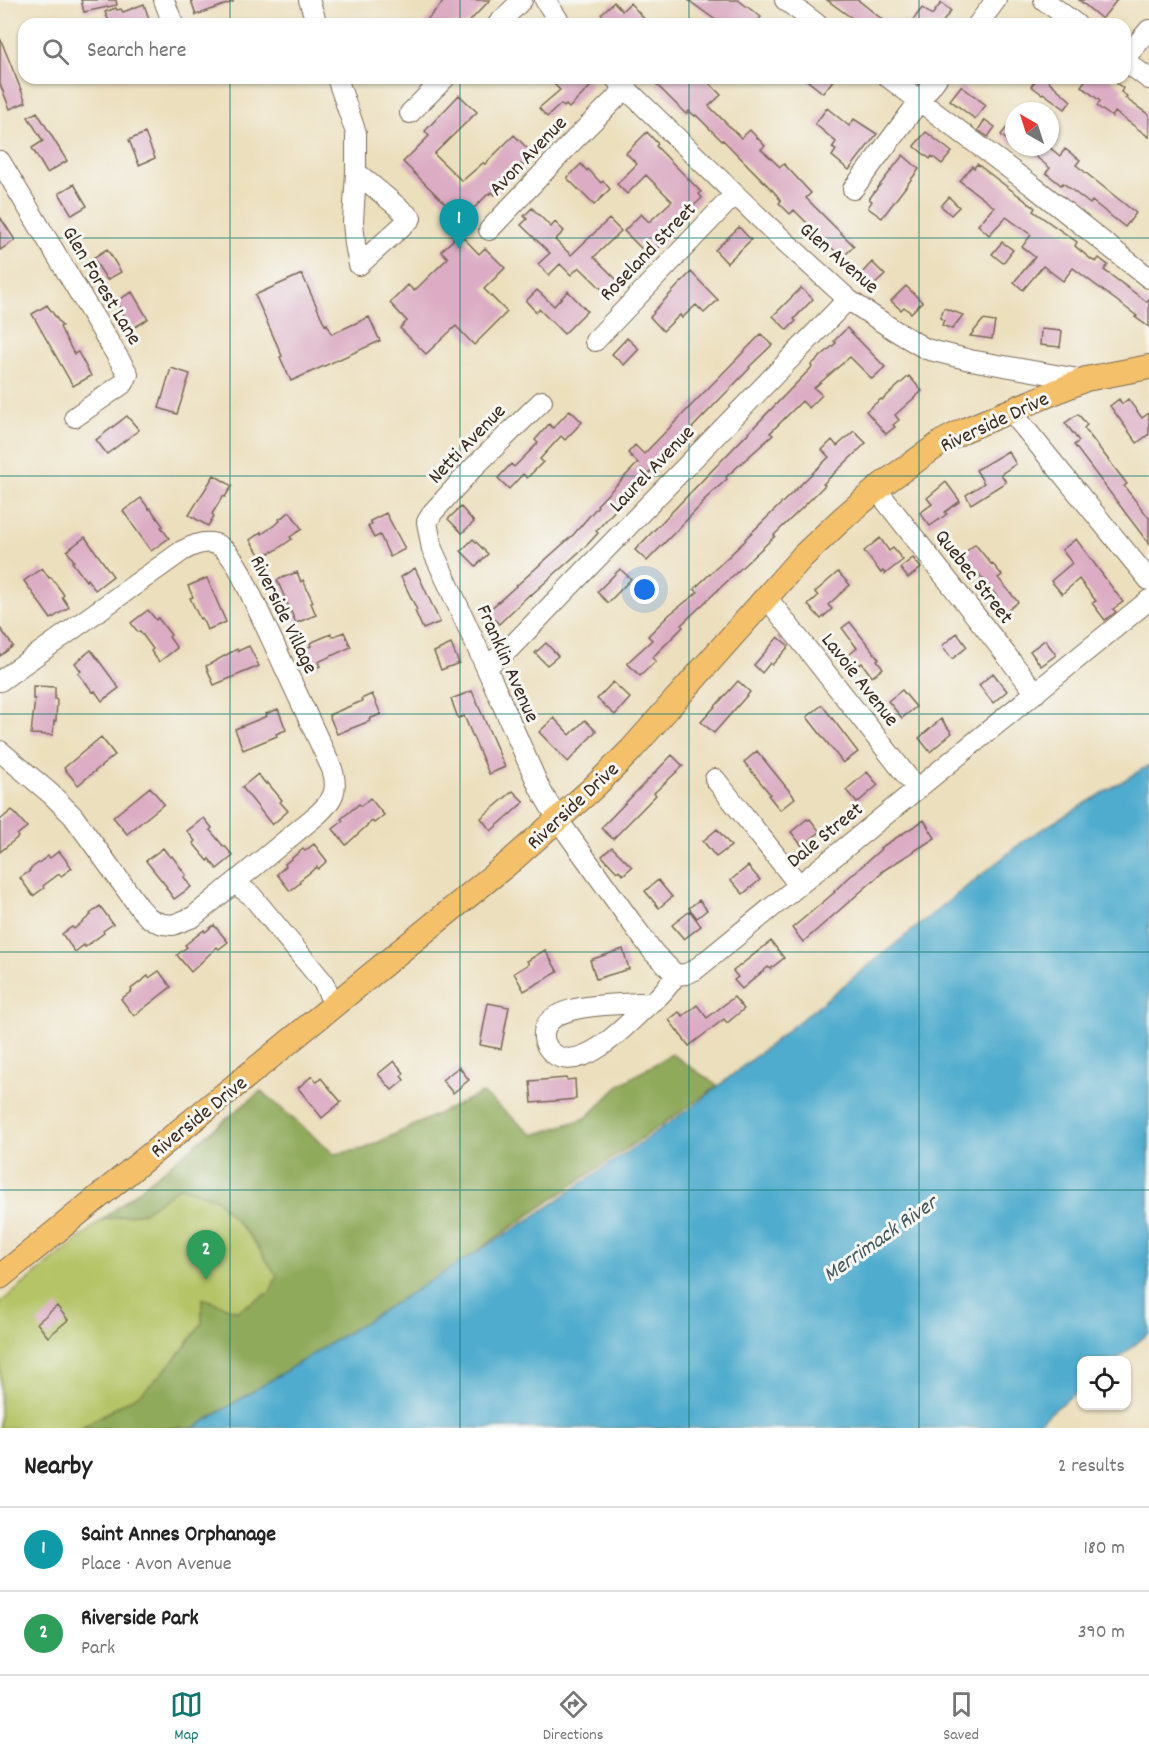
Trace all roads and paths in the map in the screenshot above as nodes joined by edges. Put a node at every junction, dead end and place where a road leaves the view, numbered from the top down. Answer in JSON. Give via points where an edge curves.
{"nodes":[{"id":1,"x":164,"y":0,"type":"edge"},
{"id":2,"x":309,"y":0,"type":"edge"},
{"id":3,"x":522,"y":0,"type":"edge"},
{"id":4,"x":545,"y":0,"type":"edge"},
{"id":5,"x":785,"y":0,"type":"edge"},
{"id":6,"x":996,"y":0,"type":"edge"},
{"id":7,"x":1044,"y":0,"type":"edge"},
{"id":8,"x":171,"y":18,"type":"edge"},
{"id":9,"x":315,"y":18,"type":"edge"},
{"id":10,"x":504,"y":18,"type":"edge"},
{"id":11,"x":557,"y":18,"type":"edge"},
{"id":12,"x":809,"y":18,"type":"edge"},
{"id":13,"x":982,"y":18,"type":"edge"},
{"id":14,"x":1068,"y":18,"type":"edge"},
{"id":15,"x":1149,"y":30,"type":"edge"},
{"id":16,"x":1131,"y":52,"type":"edge"},
{"id":17,"x":1131,"y":65,"type":"edge"},
{"id":18,"x":1149,"y":79,"type":"edge"},
{"id":19,"x":339,"y":84,"type":"edge"},
{"id":20,"x":439,"y":84,"type":"edge"},
{"id":21,"x":619,"y":84,"type":"edge"},
{"id":22,"x":621,"y":84,"type":"edge"},
{"id":23,"x":897,"y":84,"type":"edge"},
{"id":24,"x":933,"y":84,"type":"edge"},
{"id":25,"x":920,"y":101,"type":"junction"},
{"id":26,"x":410,"y":113,"type":"dead end"},
{"id":27,"x":0,"y":161,"type":"edge"},
{"id":28,"x":356,"y":172,"type":"junction"},
{"id":29,"x":853,"y":189,"type":"dead end"},
{"id":30,"x":735,"y":194,"type":"junction"},
{"id":31,"x":489,"y":230,"type":"dead end"},
{"id":32,"x":1149,"y":278,"type":"edge"},
{"id":33,"x":848,"y":299,"type":"junction"},
{"id":34,"x":595,"y":341,"type":"dead end"},
{"id":35,"x":1149,"y":367,"type":"edge"},
{"id":36,"x":1084,"y":380,"type":"junction"},
{"id":37,"x":542,"y":401,"type":"dead end"},
{"id":38,"x":1011,"y":410,"type":"junction"},
{"id":39,"x":75,"y":417,"type":"dead end"},
{"id":40,"x":877,"y":490,"type":"junction"},
{"id":41,"x":427,"y":522,"type":"joint"},
{"id":42,"x":1149,"y":580,"type":"edge"},
{"id":43,"x":766,"y":598,"type":"junction"},
{"id":44,"x":1149,"y":600,"type":"edge"},
{"id":45,"x":486,"y":666,"type":"junction"},
{"id":46,"x":0,"y":681,"type":"edge"},
{"id":47,"x":1036,"y":693,"type":"junction"},
{"id":48,"x":0,"y":752,"type":"edge"},
{"id":49,"x":715,"y":779,"type":"dead end"},
{"id":50,"x":917,"y":789,"type":"junction"},
{"id":51,"x":558,"y":820,"type":"junction"},
{"id":52,"x":234,"y":883,"type":"junction"},
{"id":53,"x":799,"y":885,"type":"junction"},
{"id":54,"x":676,"y":975,"type":"junction"},
{"id":55,"x":651,"y":1002,"type":"junction"},
{"id":56,"x":334,"y":1005,"type":"junction"},
{"id":57,"x":0,"y":1277,"type":"edge"}],
"edges":[{"from":1,"to":8,"type":"street"},
{"from":2,"to":9,"type":"street"},
{"from":3,"to":10,"type":"street"},
{"from":4,"to":11,"type":"street"},
{"from":5,"to":12,"type":"street"},
{"from":6,"to":13,"type":"street"},
{"from":7,"to":14,"type":"street"},
{"from":15,"to":16,"type":"street"},
{"from":17,"to":18,"type":"street"},
{"from":19,"to":28,"type":"street","via":[[356,133]]},
{"from":20,"to":26,"type":"street"},
{"from":21,"to":31,"type":"street","name":"Avon Avenue","via":[[575,139]]},
{"from":22,"to":30,"type":"street","name":"Glen Avenue"},
{"from":23,"to":25,"type":"street"},
{"from":24,"to":25,"type":"street"},
{"from":25,"to":29,"type":"street"},
{"from":25,"to":32,"type":"street"},
{"from":27,"to":39,"type":"street","name":"Glen Forest Lane","via":[[128,374],[124,383]]},
{"from":28,"to":28,"type":"street","via":[[353,222],[359,265],[411,218]]},
{"from":30,"to":33,"type":"street","name":"Glen Avenue"},
{"from":30,"to":34,"type":"street","name":"Roseland Street"},
{"from":33,"to":36,"type":"street","name":"Glen Avenue","via":[[926,349]]},
{"from":33,"to":45,"type":"street","name":"Laurel Avenue","via":[[510,648]]},
{"from":35,"to":36,"type":"main road","name":"Riverside Drive"},
{"from":36,"to":38,"type":"main road","name":"Riverside Drive"},
{"from":37,"to":41,"type":"street","name":"Netti Avenue","via":[[472,469]]},
{"from":38,"to":40,"type":"main road","name":"Riverside Drive","via":[[942,442]]},
{"from":38,"to":42,"type":"street"},
{"from":40,"to":43,"type":"main road","name":"Riverside Drive","via":[[803,556]]},
{"from":40,"to":47,"type":"street","name":"Quebec Street"},
{"from":41,"to":45,"type":"street","name":"Franklin Avenue","via":[[432,549]]},
{"from":43,"to":50,"type":"street","name":"Lavoie Avenue"},
{"from":43,"to":51,"type":"main road","name":"Riverside Drive","via":[[631,750]]},
{"from":44,"to":47,"type":"street","name":"Dale Street"},
{"from":45,"to":51,"type":"street","name":"Franklin Avenue","via":[[540,789]]},
{"from":46,"to":52,"type":"street","name":"Riverside Village","via":[[182,551],[202,542],[220,545],[239,569],[332,770],[335,785],[323,810]]},
{"from":47,"to":50,"type":"street","name":"Dale Street"},
{"from":48,"to":52,"type":"street","name":"Riverside Village","via":[[73,816],[139,908],[154,921],[174,925],[193,917]]},
{"from":49,"to":53,"type":"street"},
{"from":50,"to":53,"type":"street","name":"Dale Street"},
{"from":51,"to":54,"type":"street","via":[[654,952]]},
{"from":51,"to":56,"type":"main road","name":"Riverside Drive"},
{"from":52,"to":56,"type":"street","via":[[243,902],[307,981]]},
{"from":53,"to":54,"type":"street","name":"Dale Street","via":[[695,970]]},
{"from":54,"to":55,"type":"street"},
{"from":55,"to":55,"type":"street","via":[[590,1053],[560,1057],[546,1045],[546,1027],[559,1014]]},
{"from":56,"to":57,"type":"main road","name":"Riverside Drive"}]}
